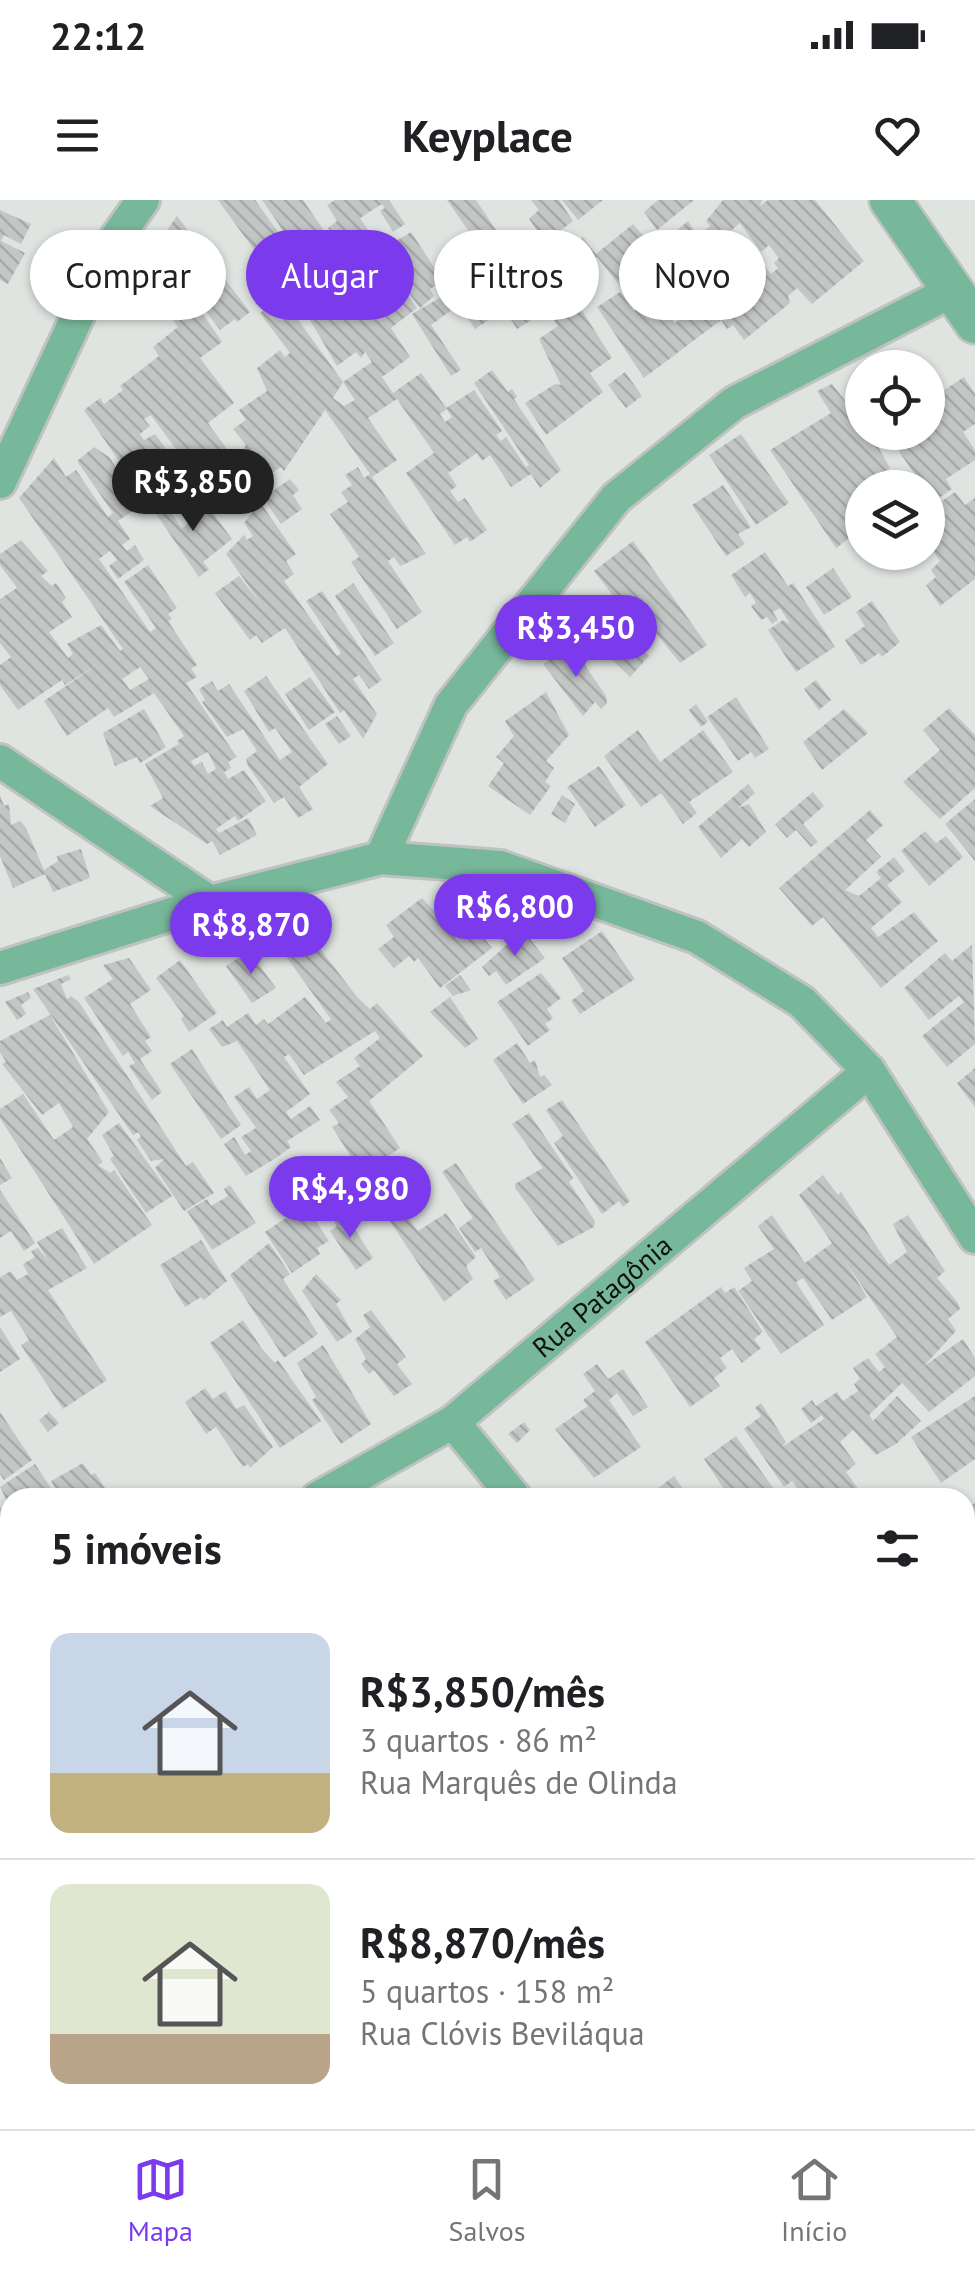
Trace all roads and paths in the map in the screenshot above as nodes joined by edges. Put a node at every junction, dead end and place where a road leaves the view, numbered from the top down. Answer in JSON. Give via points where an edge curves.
{"nodes":[{"id":1,"x":144,"y":200,"type":"edge"},
{"id":2,"x":890,"y":200,"type":"edge"},
{"id":3,"x":964,"y":307,"type":"edge"},
{"id":4,"x":0,"y":482,"type":"edge"},
{"id":5,"x":0,"y":761,"type":"edge"},
{"id":6,"x":381,"y":858,"type":"junction"},
{"id":7,"x":210,"y":902,"type":"junction"},
{"id":8,"x":0,"y":968,"type":"edge"},
{"id":9,"x":869,"y":1072,"type":"junction"},
{"id":10,"x":975,"y":1237,"type":"edge"},
{"id":11,"x":453,"y":1422,"type":"junction"},
{"id":12,"x":336,"y":1488,"type":"edge"},
{"id":13,"x":507,"y":1488,"type":"edge"}],
"edges":[{"from":1,"to":4,"type":"street","via":[[110,247]]},
{"from":2,"to":3,"type":"street"},
{"from":3,"to":6,"type":"street","via":[[734,403],[616,498],[451,706]]},
{"from":5,"to":7,"type":"street"},
{"from":6,"to":7,"type":"street"},
{"from":6,"to":9,"type":"street","via":[[500,867],[697,937],[802,1002]]},
{"from":7,"to":8,"type":"street"},
{"from":9,"to":10,"type":"street"},
{"from":9,"to":11,"type":"street","name":"Rua Patagônia"},
{"from":11,"to":12,"type":"street","name":"Rua Patagônia"},
{"from":11,"to":13,"type":"street"}]}
